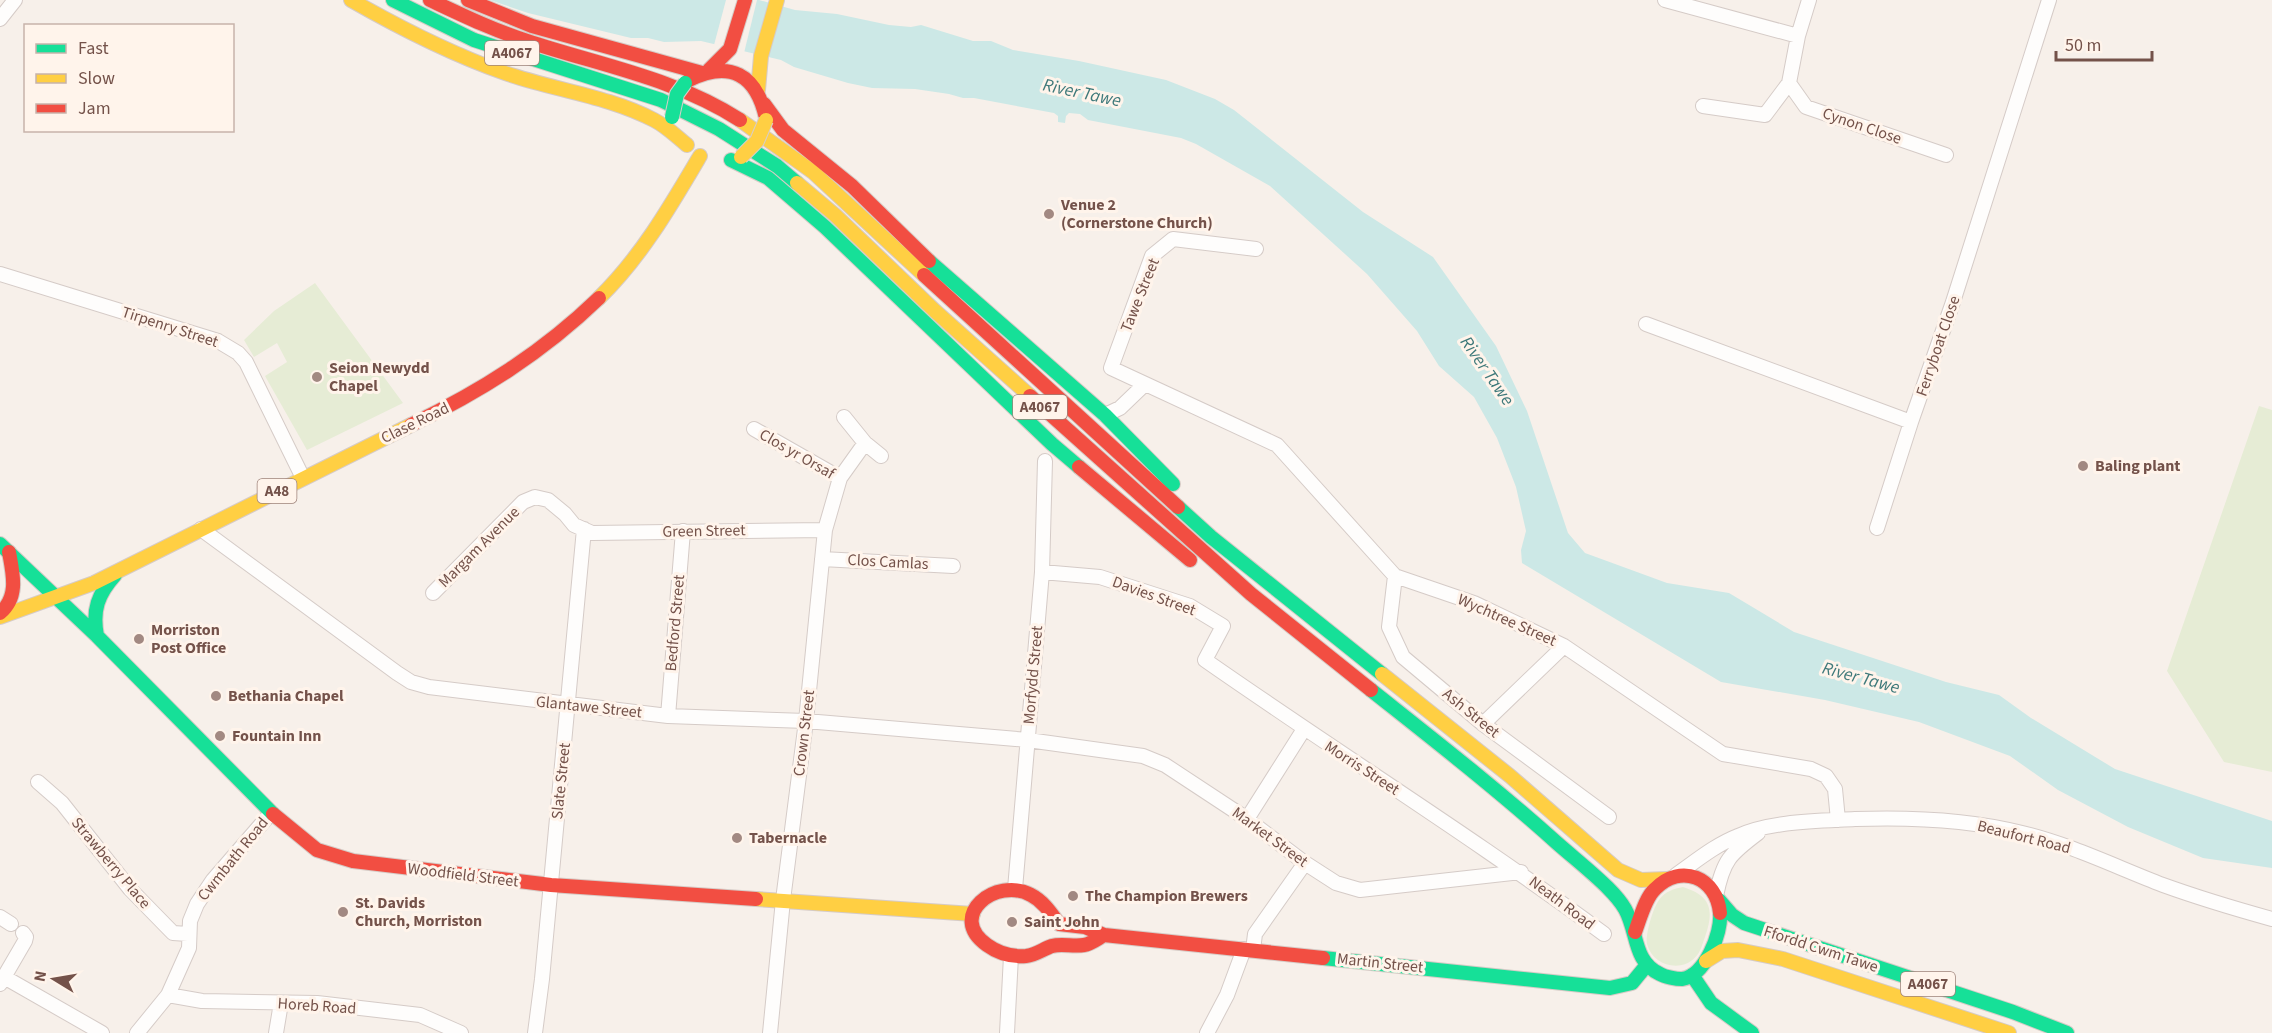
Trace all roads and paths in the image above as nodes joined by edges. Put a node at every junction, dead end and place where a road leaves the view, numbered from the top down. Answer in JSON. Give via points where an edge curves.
{"nodes":[{"id":1,"x":15,"y":0,"type":"edge"},
{"id":2,"x":351,"y":0,"type":"edge"},
{"id":3,"x":393,"y":0,"type":"edge"},
{"id":4,"x":430,"y":0,"type":"edge"},
{"id":5,"x":468,"y":0,"type":"edge"},
{"id":6,"x":745,"y":0,"type":"edge"},
{"id":7,"x":777,"y":0,"type":"edge"},
{"id":8,"x":1665,"y":0,"type":"edge"},
{"id":9,"x":1809,"y":0,"type":"edge"},
{"id":10,"x":2049,"y":0,"type":"edge"},
{"id":11,"x":0,"y":19,"type":"edge"},
{"id":12,"x":1798,"y":36,"type":"junction"},
{"id":13,"x":705,"y":71,"type":"junction"},
{"id":14,"x":1789,"y":83,"type":"junction"},
{"id":15,"x":758,"y":90,"type":"junction"},
{"id":16,"x":764,"y":104,"type":"junction"},
{"id":17,"x":1703,"y":106,"type":"dead end"},
{"id":18,"x":687,"y":145,"type":"junction"},
{"id":19,"x":1946,"y":155,"type":"dead end"},
{"id":20,"x":700,"y":156,"type":"junction"},
{"id":21,"x":736,"y":159,"type":"junction"},
{"id":22,"x":1256,"y":249,"type":"dead end"},
{"id":23,"x":0,"y":274,"type":"edge"},
{"id":24,"x":1646,"y":324,"type":"dead end"},
{"id":25,"x":1111,"y":368,"type":"joint"},
{"id":26,"x":1145,"y":384,"type":"junction"},
{"id":27,"x":1105,"y":416,"type":"junction"},
{"id":28,"x":844,"y":417,"type":"dead end"},
{"id":29,"x":1911,"y":422,"type":"junction"},
{"id":30,"x":754,"y":429,"type":"dead end"},
{"id":31,"x":865,"y":443,"type":"junction"},
{"id":32,"x":881,"y":456,"type":"dead end"},
{"id":33,"x":1045,"y":461,"type":"dead end"},
{"id":34,"x":303,"y":478,"type":"junction"},
{"id":35,"x":840,"y":478,"type":"junction"},
{"id":36,"x":1877,"y":528,"type":"dead end"},
{"id":37,"x":201,"y":529,"type":"junction"},
{"id":38,"x":584,"y":529,"type":"junction"},
{"id":39,"x":825,"y":530,"type":"junction"},
{"id":40,"x":683,"y":531,"type":"junction"},
{"id":41,"x":4,"y":548,"type":"edge"},
{"id":42,"x":822,"y":559,"type":"junction"},
{"id":43,"x":953,"y":566,"type":"dead end"},
{"id":44,"x":120,"y":570,"type":"junction"},
{"id":45,"x":1042,"y":572,"type":"junction"},
{"id":46,"x":1395,"y":576,"type":"junction"},
{"id":47,"x":1269,"y":582,"type":"junction"},
{"id":48,"x":433,"y":593,"type":"dead end"},
{"id":49,"x":1251,"y":594,"type":"junction"},
{"id":50,"x":57,"y":597,"type":"junction"},
{"id":51,"x":0,"y":615,"type":"edge"},
{"id":52,"x":98,"y":636,"type":"junction"},
{"id":53,"x":1564,"y":646,"type":"junction"},
{"id":54,"x":1205,"y":660,"type":"joint"},
{"id":55,"x":568,"y":705,"type":"junction"},
{"id":56,"x":668,"y":716,"type":"junction"},
{"id":57,"x":806,"y":721,"type":"junction"},
{"id":58,"x":1483,"y":724,"type":"junction"},
{"id":59,"x":1304,"y":729,"type":"junction"},
{"id":60,"x":1028,"y":740,"type":"junction"},
{"id":61,"x":38,"y":782,"type":"dead end"},
{"id":62,"x":271,"y":813,"type":"junction"},
{"id":63,"x":1609,"y":818,"type":"dead end"},
{"id":64,"x":1247,"y":819,"type":"junction"},
{"id":65,"x":1838,"y":820,"type":"junction"},
{"id":66,"x":1764,"y":828,"type":"junction"},
{"id":67,"x":1305,"y":863,"type":"junction"},
{"id":68,"x":1521,"y":872,"type":"junction"},
{"id":69,"x":1671,"y":877,"type":"junction"},
{"id":70,"x":550,"y":885,"type":"junction"},
{"id":71,"x":1015,"y":889,"type":"junction"},
{"id":72,"x":1717,"y":898,"type":"junction"},
{"id":73,"x":783,"y":900,"type":"junction"},
{"id":74,"x":973,"y":914,"type":"junction"},
{"id":75,"x":2272,"y":919,"type":"edge"},
{"id":76,"x":1059,"y":924,"type":"junction"},
{"id":77,"x":23,"y":933,"type":"dead end"},
{"id":78,"x":1635,"y":933,"type":"junction"},
{"id":79,"x":188,"y":934,"type":"junction"},
{"id":80,"x":1604,"y":934,"type":"dead end"},
{"id":81,"x":1104,"y":935,"type":"junction"},
{"id":82,"x":1051,"y":946,"type":"junction"},
{"id":83,"x":1248,"y":949,"type":"junction"},
{"id":84,"x":1011,"y":956,"type":"junction"},
{"id":85,"x":1706,"y":961,"type":"junction"},
{"id":86,"x":1646,"y":966,"type":"junction"},
{"id":87,"x":1692,"y":975,"type":"junction"},
{"id":88,"x":2,"y":980,"type":"edge"},
{"id":89,"x":168,"y":995,"type":"junction"},
{"id":90,"x":280,"y":1003,"type":"junction"},
{"id":91,"x":102,"y":1033,"type":"edge"},
{"id":92,"x":137,"y":1033,"type":"edge"},
{"id":93,"x":276,"y":1033,"type":"edge"},
{"id":94,"x":461,"y":1033,"type":"edge"},
{"id":95,"x":535,"y":1033,"type":"edge"},
{"id":96,"x":770,"y":1033,"type":"edge"},
{"id":97,"x":1007,"y":1033,"type":"edge"},
{"id":98,"x":1207,"y":1033,"type":"edge"},
{"id":99,"x":1752,"y":1033,"type":"edge"},
{"id":100,"x":2009,"y":1033,"type":"edge"},
{"id":101,"x":2067,"y":1033,"type":"edge"}],
"edges":[{"from":1,"to":11,"type":"street"},
{"from":2,"to":18,"type":"main road","via":[[481,64],[637,112],[657,121]]},
{"from":3,"to":49,"type":"main road","number":"A4067","via":[[474,40],[661,100],[749,147],[835,215],[961,335]]},
{"from":4,"to":47,"type":"main road","number":"A4067","via":[[527,41],[643,75],[728,112],[759,132],[813,172],[1153,486]]},
{"from":5,"to":13,"type":"main road","via":[[532,26]]},
{"from":6,"to":13,"type":"main road","via":[[730,49]]},
{"from":7,"to":15,"type":"main road","via":[[761,56]]},
{"from":8,"to":12,"type":"street"},
{"from":9,"to":12,"type":"street"},
{"from":10,"to":29,"type":"street","name":"Ferryboat Close","via":[[1957,291]]},
{"from":12,"to":14,"type":"street"},
{"from":13,"to":15,"type":"main road","via":[[730,70]]},
{"from":13,"to":18,"type":"main road","bridge":true,"via":[[685,83],[674,101],[672,117]]},
{"from":14,"to":17,"type":"street","via":[[1765,115]]},
{"from":14,"to":19,"type":"street","name":"Cynon Close","via":[[1806,107]]},
{"from":15,"to":16,"type":"main road"},
{"from":16,"to":21,"type":"main road","bridge":true,"via":[[766,120],[761,138],[752,150]]},
{"from":16,"to":27,"type":"main road","via":[[783,130],[852,186],[927,259]]},
{"from":18,"to":20,"type":"main road"},
{"from":20,"to":21,"type":"main road","via":[[716,161]]},
{"from":20,"to":34,"type":"main road","name":"Clase Road","number":"A48","via":[[644,247],[576,319],[495,381],[466,398]]},
{"from":21,"to":49,"type":"main road","via":[[768,178],[825,227],[1052,444],[1144,523],[1195,564]]},
{"from":22,"to":25,"type":"street","name":"Tawe Street","via":[[1173,239],[1152,256]]},
{"from":23,"to":34,"type":"street","name":"Tirpenry Street","via":[[229,346],[246,362]]},
{"from":24,"to":29,"type":"street"},
{"from":25,"to":26,"type":"street","name":"Wychtree Street"},
{"from":26,"to":27,"type":"street","via":[[1120,408]]},
{"from":26,"to":46,"type":"street","name":"Wychtree Street","via":[[1277,445]]},
{"from":27,"to":47,"type":"main road"},
{"from":28,"to":31,"type":"street"},
{"from":29,"to":36,"type":"street","name":"Ferryboat Close"},
{"from":30,"to":35,"type":"street","name":"Clos yr Orsaf"},
{"from":31,"to":32,"type":"street"},
{"from":31,"to":35,"type":"street","name":"Crown Street"},
{"from":33,"to":45,"type":"street","name":"Morfydd Street"},
{"from":34,"to":37,"type":"main road","name":"Clase Road","number":"A48"},
{"from":35,"to":39,"type":"street","name":"Crown Street"},
{"from":37,"to":44,"type":"main road","name":"Clase Road","number":"A48"},
{"from":37,"to":55,"type":"street","name":"Glantawe Street","via":[[411,682]]},
{"from":38,"to":40,"type":"street","name":"Green Street","via":[[592,533]]},
{"from":38,"to":48,"type":"street","name":"Margam Avenue","via":[[574,525],[548,500],[535,497],[523,502]]},
{"from":38,"to":55,"type":"street","name":"Slate Street"},
{"from":39,"to":40,"type":"street","name":"Green Street"},
{"from":39,"to":42,"type":"street","name":"Crown Street"},
{"from":40,"to":56,"type":"street","name":"Bedford Street"},
{"from":41,"to":50,"type":"main road","name":"Woodfield Street"},
{"from":41,"to":51,"type":"main road","via":[[13,571],[14,590],[8,608]]},
{"from":42,"to":43,"type":"street","name":"Clos Camlas"},
{"from":42,"to":57,"type":"street","name":"Crown Street"},
{"from":44,"to":50,"type":"main road","name":"Clase Road","number":"A48"},
{"from":44,"to":52,"type":"main road","via":[[96,603],[93,617]]},
{"from":45,"to":54,"type":"street","name":"Davies Street","via":[[1100,577],[1190,606],[1223,626]]},
{"from":45,"to":60,"type":"street","name":"Morfydd Street"},
{"from":46,"to":53,"type":"street","name":"Wychtree Street","via":[[1474,603]]},
{"from":46,"to":58,"type":"street","name":"Ash Street","via":[[1389,627],[1403,657]]},
{"from":47,"to":69,"type":"main road","number":"A4067","via":[[1510,776],[1618,870],[1648,882]]},
{"from":49,"to":78,"type":"main road","number":"A4067","via":[[1514,804],[1608,888],[1624,908]]},
{"from":50,"to":51,"type":"main road","number":"A48"},
{"from":50,"to":52,"type":"main road","name":"Woodfield Street"},
{"from":52,"to":62,"type":"main road","name":"Woodfield Street"},
{"from":53,"to":58,"type":"street"},
{"from":53,"to":65,"type":"street","name":"Wychtree Street","via":[[1723,754],[1811,769],[1826,776],[1835,789]]},
{"from":54,"to":59,"type":"street","name":"Morris Street"},
{"from":55,"to":56,"type":"street","name":"Glantawe Street"},
{"from":55,"to":70,"type":"street","name":"Slate Street"},
{"from":56,"to":57,"type":"street","name":"Glantawe Street"},
{"from":57,"to":60,"type":"street","name":"Glantawe Street"},
{"from":57,"to":73,"type":"street","name":"Crown Street"},
{"from":58,"to":63,"type":"street","name":"Ash Street"},
{"from":59,"to":64,"type":"street"},
{"from":59,"to":68,"type":"street","name":"Morris Street"},
{"from":60,"to":64,"type":"street","name":"Market Street","via":[[1143,756],[1165,765]]},
{"from":60,"to":71,"type":"street","name":"Morfydd Street"},
{"from":61,"to":79,"type":"street","name":"Strawberry Place","via":[[62,803],[130,889],[173,933]]},
{"from":62,"to":70,"type":"main road","name":"Woodfield Street","via":[[310,845],[332,856]]},
{"from":62,"to":79,"type":"street","name":"Cwmbath Road","via":[[213,880],[197,904]]},
{"from":64,"to":67,"type":"street","name":"Market Street"},
{"from":65,"to":66,"type":"street","name":"Beaufort Road"},
{"from":65,"to":75,"type":"street","name":"Beaufort Road","via":[[1904,817],[2023,833],[2084,852],[2163,885]]},
{"from":66,"to":69,"type":"street","name":"Beaufort Road","via":[[1715,847]]},
{"from":66,"to":72,"type":"street","via":[[1726,861]]},
{"from":67,"to":68,"type":"street","name":"Market Street","via":[[1336,883],[1360,890]]},
{"from":67,"to":83,"type":"street"},
{"from":68,"to":80,"type":"street","name":"Neath Road"},
{"from":69,"to":72,"type":"main road","via":[[1699,879],[1708,884]]},
{"from":69,"to":78,"type":"main road","via":[[1653,890]]},
{"from":70,"to":73,"type":"main road","name":"Woodfield Street"},
{"from":70,"to":95,"type":"street","name":"Slate Street"},
{"from":71,"to":74,"type":"main road","via":[[987,896]]},
{"from":71,"to":76,"type":"main road","via":[[1032,894],[1049,908]]},
{"from":72,"to":85,"type":"main road","via":[[1720,925]]},
{"from":72,"to":101,"type":"main road","name":"Ffordd Cwm Tawe","number":"A4067","via":[[1744,923]]},
{"from":73,"to":74,"type":"main road","name":"Woodfield Street"},
{"from":73,"to":96,"type":"street","name":"Crown Street"},
{"from":74,"to":84,"type":"main road","via":[[980,941],[993,951]]},
{"from":76,"to":81,"type":"main road","via":[[1085,927]]},
{"from":76,"to":82,"type":"main road"},
{"from":77,"to":88,"type":"street","via":[[25,941]]},
{"from":78,"to":86,"type":"main road"},
{"from":79,"to":89,"type":"street","name":"Cwmbath Road","via":[[189,948]]},
{"from":81,"to":82,"type":"main road","via":[[1086,945]]},
{"from":81,"to":83,"type":"main road","name":"Martin Street"},
{"from":82,"to":84,"type":"main road","via":[[1039,954]]},
{"from":83,"to":86,"type":"main road","name":"Martin Street","via":[[1610,988],[1625,988],[1637,982]]},
{"from":83,"to":98,"type":"street"},
{"from":84,"to":97,"type":"street"},
{"from":85,"to":87,"type":"main road"},
{"from":85,"to":100,"type":"main road","name":"Ffordd Cwm Tawe","number":"A4067","via":[[1722,951],[1772,956]]},
{"from":86,"to":87,"type":"main road","via":[[1670,978]]},
{"from":87,"to":99,"type":"main road","via":[[1711,1003]]},
{"from":88,"to":91,"type":"street"},
{"from":89,"to":90,"type":"street","name":"Horeb Road","via":[[202,1001]]},
{"from":89,"to":92,"type":"street","name":"Cwmbath Road"},
{"from":90,"to":93,"type":"street"},
{"from":90,"to":94,"type":"street","name":"Horeb Road","via":[[317,1003],[420,1015]]}]}
